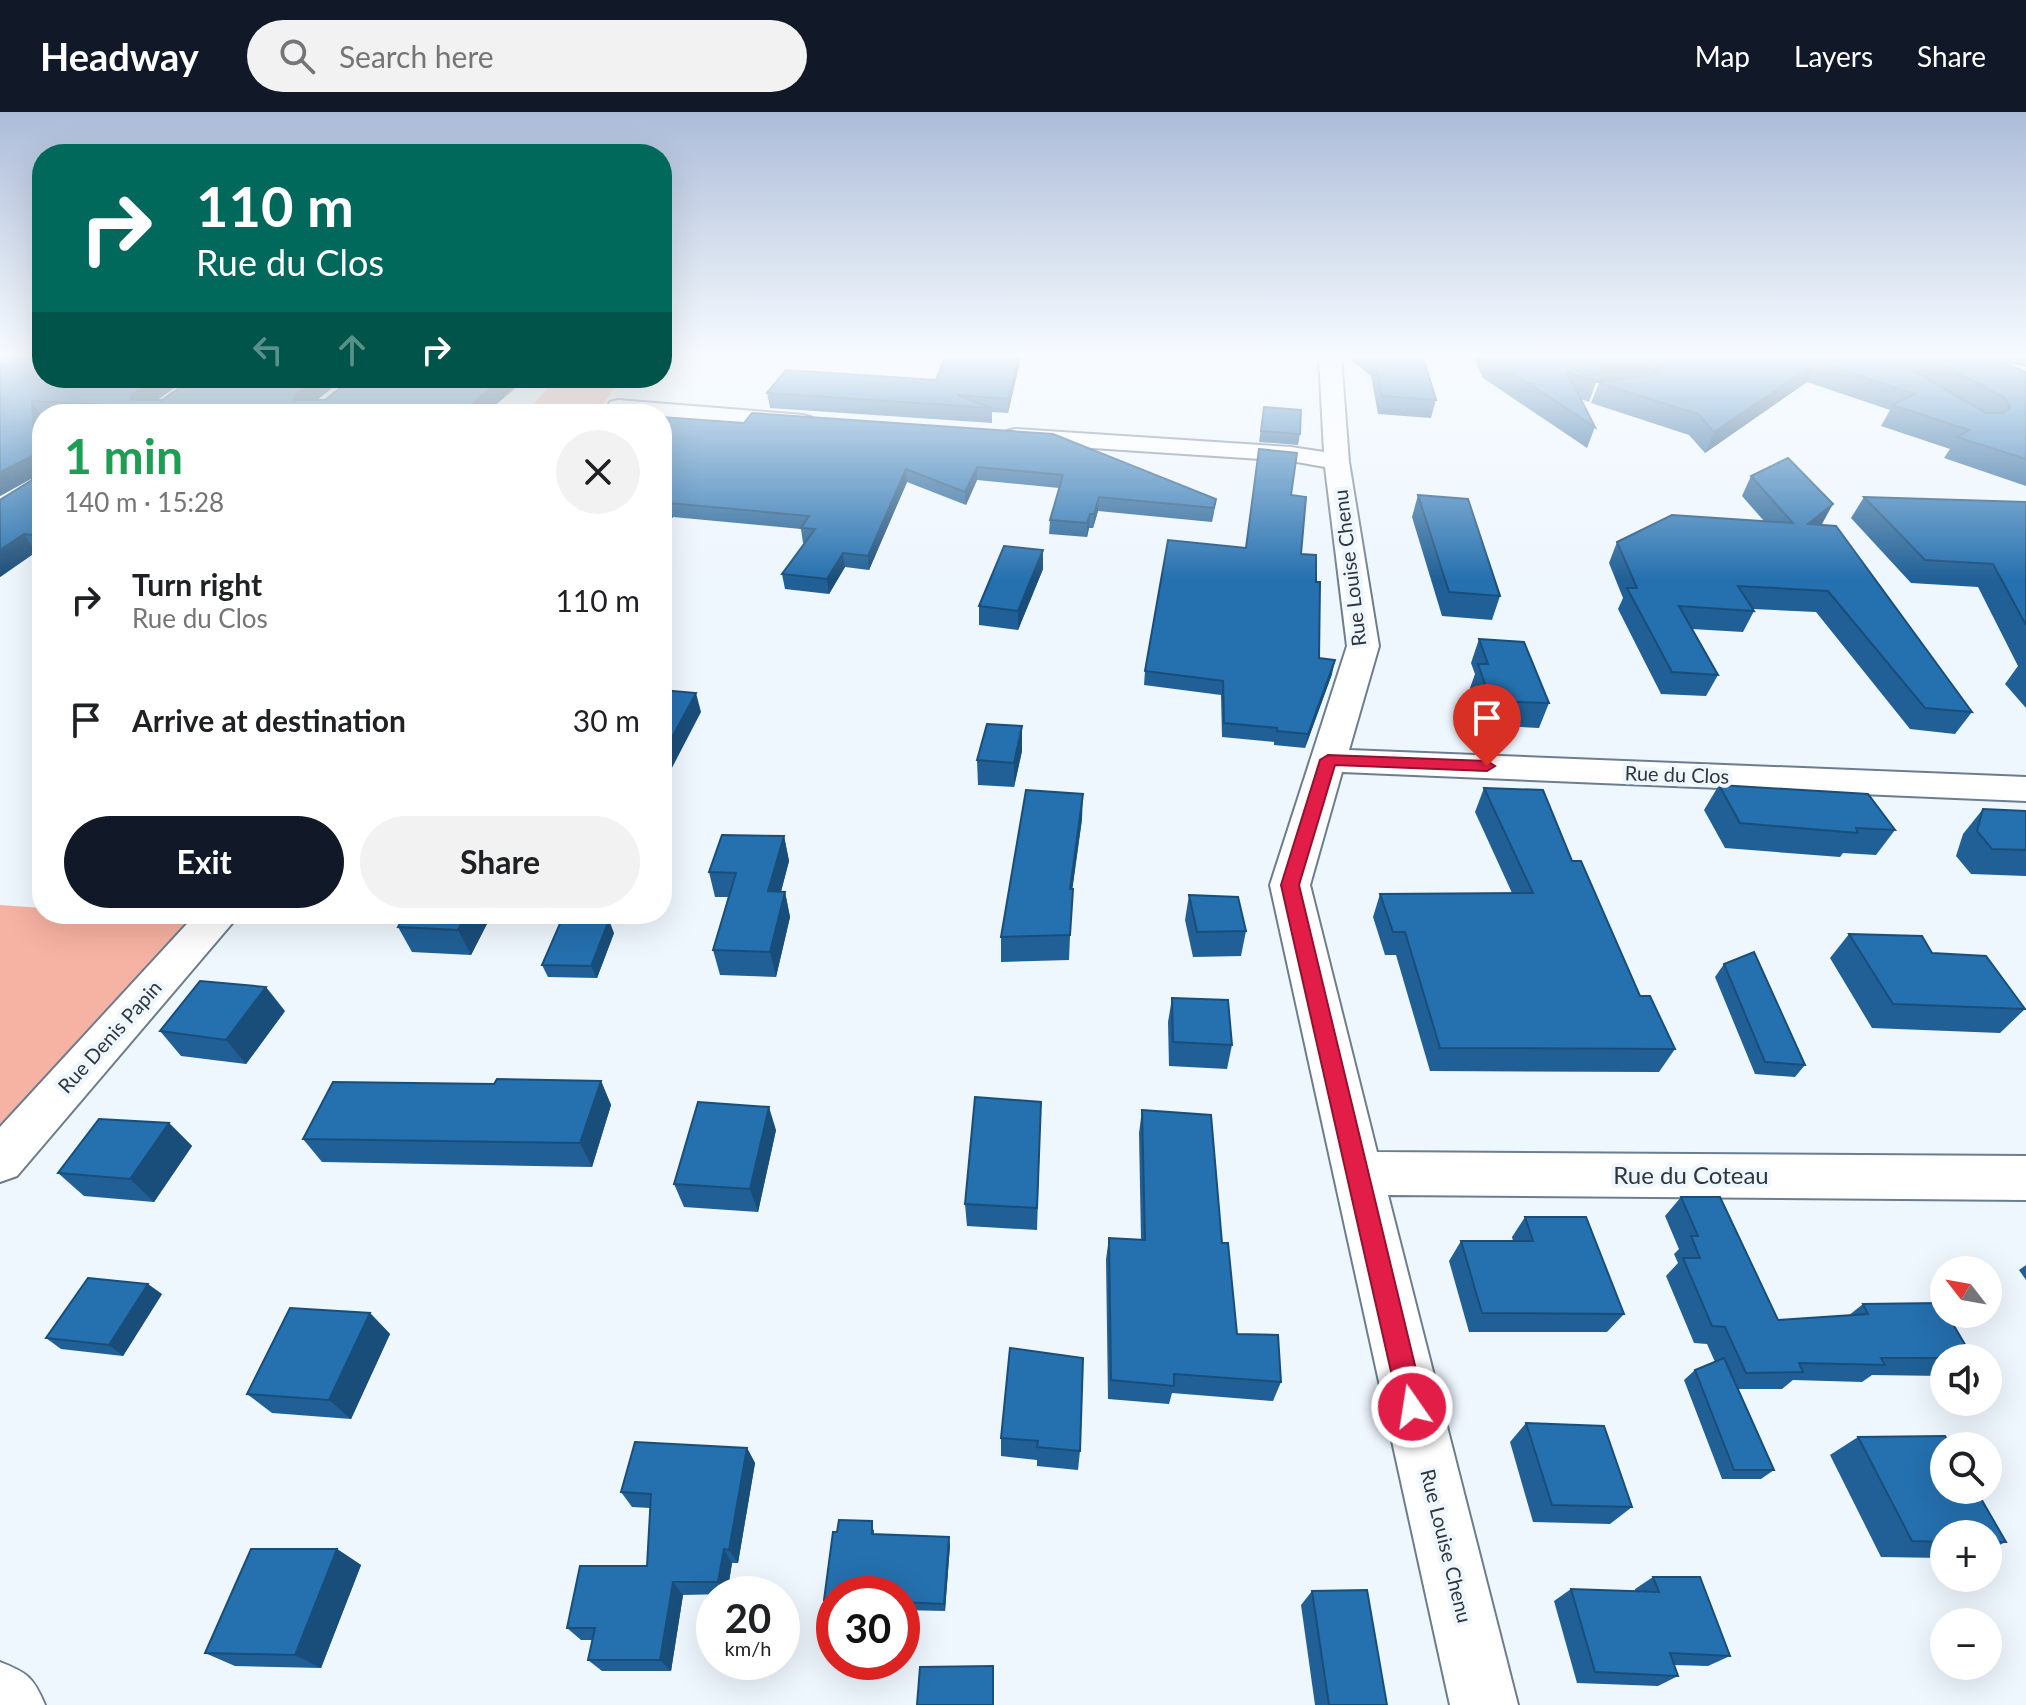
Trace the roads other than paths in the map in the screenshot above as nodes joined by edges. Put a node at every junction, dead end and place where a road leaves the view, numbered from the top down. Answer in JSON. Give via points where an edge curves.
{"nodes":[{"id":1,"x":1335,"y":431,"type":"edge"},
{"id":2,"x":989,"y":435,"type":"edge"},
{"id":3,"x":1337,"y":462,"type":"junction"},
{"id":4,"x":1328,"y":760,"type":"junction"},
{"id":5,"x":2026,"y":789,"type":"edge"},
{"id":6,"x":211,"y":924,"type":"edge"},
{"id":7,"x":0,"y":1161,"type":"edge"},
{"id":8,"x":1356,"y":1173,"type":"junction"},
{"id":9,"x":2026,"y":1178,"type":"edge"},
{"id":10,"x":0,"y":1695,"type":"edge"},
{"id":11,"x":11,"y":1705,"type":"edge"},
{"id":12,"x":1484,"y":1705,"type":"edge"}],
"edges":[{"from":1,"to":3,"type":"street","name":"Rue Louise Chenu"},
{"from":2,"to":3,"type":"street","via":[[1291,454]]},
{"from":3,"to":4,"type":"street","name":"Rue Louise Chenu","via":[[1363,646]]},
{"from":4,"to":5,"type":"street","name":"Rue du Clos"},
{"from":4,"to":8,"type":"street","name":"Rue Louise Chenu","via":[[1290,885]]},
{"from":6,"to":7,"type":"street","name":"Rue Denis Papin"},
{"from":8,"to":9,"type":"street","name":"Rue du Coteau"},
{"from":8,"to":12,"type":"street","name":"Rue Louise Chenu"},
{"from":10,"to":11,"type":"street"}]}
